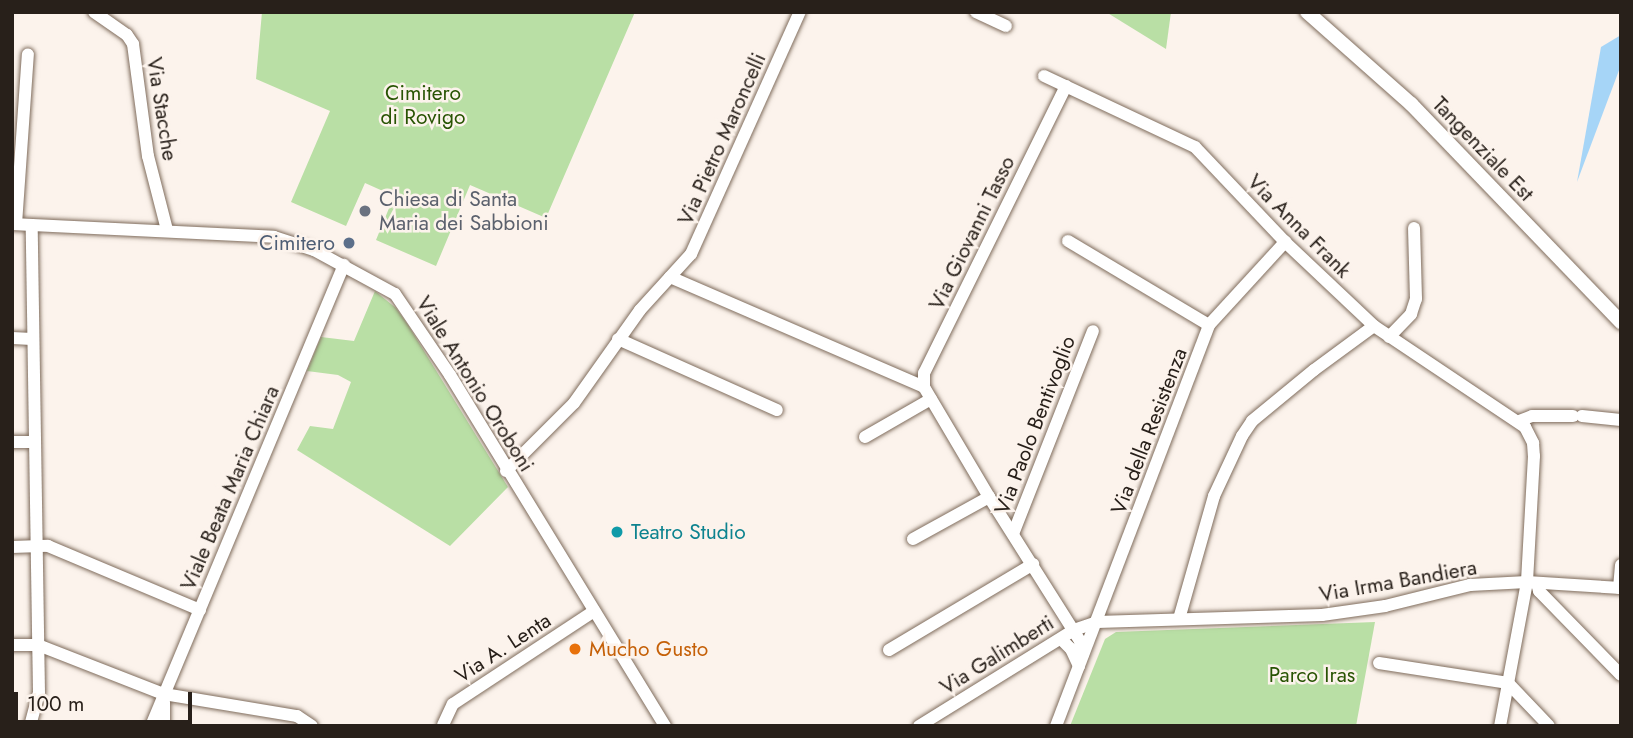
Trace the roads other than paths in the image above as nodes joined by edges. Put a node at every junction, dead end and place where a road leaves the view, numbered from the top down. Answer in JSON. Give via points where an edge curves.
{"nodes":[{"id":1,"x":94,"y":12,"type":"edge"},
{"id":2,"x":800,"y":12,"type":"edge"},
{"id":3,"x":976,"y":12,"type":"edge"},
{"id":4,"x":1307,"y":12,"type":"edge"},
{"id":5,"x":1006,"y":26,"type":"dead end"},
{"id":6,"x":28,"y":54,"type":"dead end"},
{"id":7,"x":1044,"y":76,"type":"dead end"},
{"id":8,"x":1066,"y":86,"type":"junction"},
{"id":9,"x":14,"y":224,"type":"edge"},
{"id":10,"x":32,"y":225,"type":"junction"},
{"id":11,"x":1414,"y":228,"type":"dead end"},
{"id":12,"x":167,"y":230,"type":"junction"},
{"id":13,"x":1068,"y":241,"type":"dead end"},
{"id":14,"x":1285,"y":242,"type":"junction"},
{"id":15,"x":344,"y":265,"type":"junction"},
{"id":16,"x":670,"y":277,"type":"junction"},
{"id":17,"x":1621,"y":322,"type":"edge"},
{"id":18,"x":1209,"y":325,"type":"junction"},
{"id":19,"x":1374,"y":326,"type":"junction"},
{"id":20,"x":1093,"y":331,"type":"dead end"},
{"id":21,"x":1389,"y":337,"type":"junction"},
{"id":22,"x":12,"y":338,"type":"edge"},
{"id":23,"x":32,"y":339,"type":"junction"},
{"id":24,"x":618,"y":339,"type":"junction"},
{"id":25,"x":925,"y":387,"type":"junction"},
{"id":26,"x":931,"y":399,"type":"junction"},
{"id":27,"x":777,"y":410,"type":"dead end"},
{"id":28,"x":1621,"y":420,"type":"edge"},
{"id":29,"x":1519,"y":421,"type":"junction"},
{"id":30,"x":866,"y":437,"type":"dead end"},
{"id":31,"x":12,"y":442,"type":"edge"},
{"id":32,"x":34,"y":442,"type":"junction"},
{"id":33,"x":506,"y":471,"type":"junction"},
{"id":34,"x":989,"y":497,"type":"junction"},
{"id":35,"x":1013,"y":534,"type":"junction"},
{"id":36,"x":913,"y":539,"type":"dead end"},
{"id":37,"x":12,"y":547,"type":"edge"},
{"id":38,"x":36,"y":547,"type":"junction"},
{"id":39,"x":1033,"y":564,"type":"junction"},
{"id":40,"x":1621,"y":565,"type":"edge"},
{"id":41,"x":1532,"y":583,"type":"junction"},
{"id":42,"x":1620,"y":588,"type":"edge"},
{"id":43,"x":200,"y":610,"type":"junction"},
{"id":44,"x":594,"y":611,"type":"junction"},
{"id":45,"x":1179,"y":619,"type":"junction"},
{"id":46,"x":1097,"y":622,"type":"junction"},
{"id":47,"x":1074,"y":630,"type":"junction"},
{"id":48,"x":1061,"y":639,"type":"junction"},
{"id":49,"x":12,"y":645,"type":"edge"},
{"id":50,"x":38,"y":645,"type":"junction"},
{"id":51,"x":889,"y":650,"type":"dead end"},
{"id":52,"x":1081,"y":660,"type":"junction"},
{"id":53,"x":1379,"y":663,"type":"dead end"},
{"id":54,"x":1621,"y":675,"type":"edge"},
{"id":55,"x":1508,"y":683,"type":"junction"},
{"id":56,"x":164,"y":694,"type":"junction"},
{"id":57,"x":32,"y":725,"type":"edge"},
{"id":58,"x":443,"y":725,"type":"edge"},
{"id":59,"x":151,"y":726,"type":"edge"},
{"id":60,"x":164,"y":726,"type":"edge"},
{"id":61,"x":312,"y":726,"type":"edge"},
{"id":62,"x":665,"y":726,"type":"edge"},
{"id":63,"x":919,"y":726,"type":"edge"},
{"id":64,"x":1056,"y":726,"type":"edge"},
{"id":65,"x":1500,"y":726,"type":"edge"},
{"id":66,"x":1549,"y":726,"type":"edge"}],
"edges":[{"from":1,"to":12,"type":"street","name":"Via Stacche","via":[[133,44],[148,156]]},
{"from":2,"to":16,"type":"street","name":"Via Pietro Maroncelli","via":[[702,233]]},
{"from":3,"to":5,"type":"street"},
{"from":4,"to":17,"type":"main road","name":"Tangenziale Est","via":[[1411,104]]},
{"from":6,"to":9,"type":"street"},
{"from":7,"to":8,"type":"street","name":"Via Anna Frank"},
{"from":8,"to":14,"type":"street","name":"Via Anna Frank","via":[[1195,147]]},
{"from":8,"to":25,"type":"street","name":"Via Giovanni Tasso","via":[[924,373]]},
{"from":9,"to":10,"type":"street","name":"Viale Antonio Oroboni"},
{"from":10,"to":12,"type":"street","name":"Viale Antonio Oroboni"},
{"from":10,"to":23,"type":"street"},
{"from":11,"to":21,"type":"street","via":[[1416,299],[1411,314]]},
{"from":12,"to":15,"type":"street","name":"Viale Antonio Oroboni","via":[[274,237]]},
{"from":13,"to":18,"type":"street"},
{"from":14,"to":18,"type":"street","name":"Via della Resistenza"},
{"from":14,"to":19,"type":"street","name":"Via Anna Frank"},
{"from":15,"to":33,"type":"street","name":"Viale Antonio Oroboni","via":[[404,303]]},
{"from":15,"to":43,"type":"street","name":"Viale Beata Maria Chiara"},
{"from":16,"to":24,"type":"street","name":"Via Pietro Maroncelli"},
{"from":16,"to":25,"type":"street"},
{"from":18,"to":46,"type":"street","name":"Via della Resistenza"},
{"from":19,"to":21,"type":"street","name":"Via Anna Frank"},
{"from":19,"to":45,"type":"street","via":[[1252,421],[1242,436],[1214,496]]},
{"from":20,"to":35,"type":"street","name":"Via Paolo Bentivoglio"},
{"from":21,"to":29,"type":"street","name":"Via Anna Frank"},
{"from":22,"to":23,"type":"street"},
{"from":23,"to":32,"type":"street"},
{"from":24,"to":27,"type":"street"},
{"from":24,"to":33,"type":"street","name":"Via Pietro Maroncelli","via":[[574,403]]},
{"from":25,"to":26,"type":"street"},
{"from":26,"to":30,"type":"street"},
{"from":26,"to":34,"type":"street"},
{"from":28,"to":29,"type":"street","via":[[1532,416]]},
{"from":29,"to":41,"type":"street","via":[[1529,434],[1534,456]]},
{"from":31,"to":32,"type":"street"},
{"from":32,"to":38,"type":"street"},
{"from":33,"to":44,"type":"street","name":"Viale Antonio Oroboni"},
{"from":34,"to":35,"type":"street"},
{"from":34,"to":36,"type":"street"},
{"from":35,"to":39,"type":"street"},
{"from":37,"to":38,"type":"street"},
{"from":38,"to":43,"type":"street","via":[[48,546]]},
{"from":38,"to":50,"type":"street"},
{"from":39,"to":47,"type":"street"},
{"from":39,"to":51,"type":"street"},
{"from":40,"to":42,"type":"street"},
{"from":41,"to":42,"type":"street","name":"Via Irma Bandiera"},
{"from":41,"to":45,"type":"street","name":"Via Irma Bandiera","via":[[1470,585],[1385,607],[1322,615]]},
{"from":41,"to":54,"type":"street"},
{"from":41,"to":55,"type":"street"},
{"from":43,"to":56,"type":"street","name":"Viale Beata Maria Chiara"},
{"from":44,"to":58,"type":"street","name":"Via A. Lenta","via":[[453,704]]},
{"from":44,"to":62,"type":"street","name":"Viale Antonio Oroboni"},
{"from":45,"to":46,"type":"street","name":"Via Irma Bandiera"},
{"from":46,"to":47,"type":"street","name":"Via Galimberti"},
{"from":46,"to":52,"type":"street","name":"Via della Resistenza"},
{"from":47,"to":48,"type":"street","name":"Via Galimberti"},
{"from":47,"to":52,"type":"street"},
{"from":48,"to":52,"type":"street"},
{"from":48,"to":63,"type":"street","name":"Via Galimberti"},
{"from":49,"to":50,"type":"street"},
{"from":50,"to":56,"type":"street"},
{"from":50,"to":57,"type":"street","via":[[39,692]]},
{"from":52,"to":64,"type":"street","name":"Via della Resistenza"},
{"from":53,"to":55,"type":"street"},
{"from":55,"to":65,"type":"street"},
{"from":55,"to":66,"type":"street"},
{"from":56,"to":59,"type":"street","name":"Viale Beata Maria Chiara"},
{"from":56,"to":60,"type":"street"},
{"from":56,"to":61,"type":"street","via":[[297,716]]}]}
